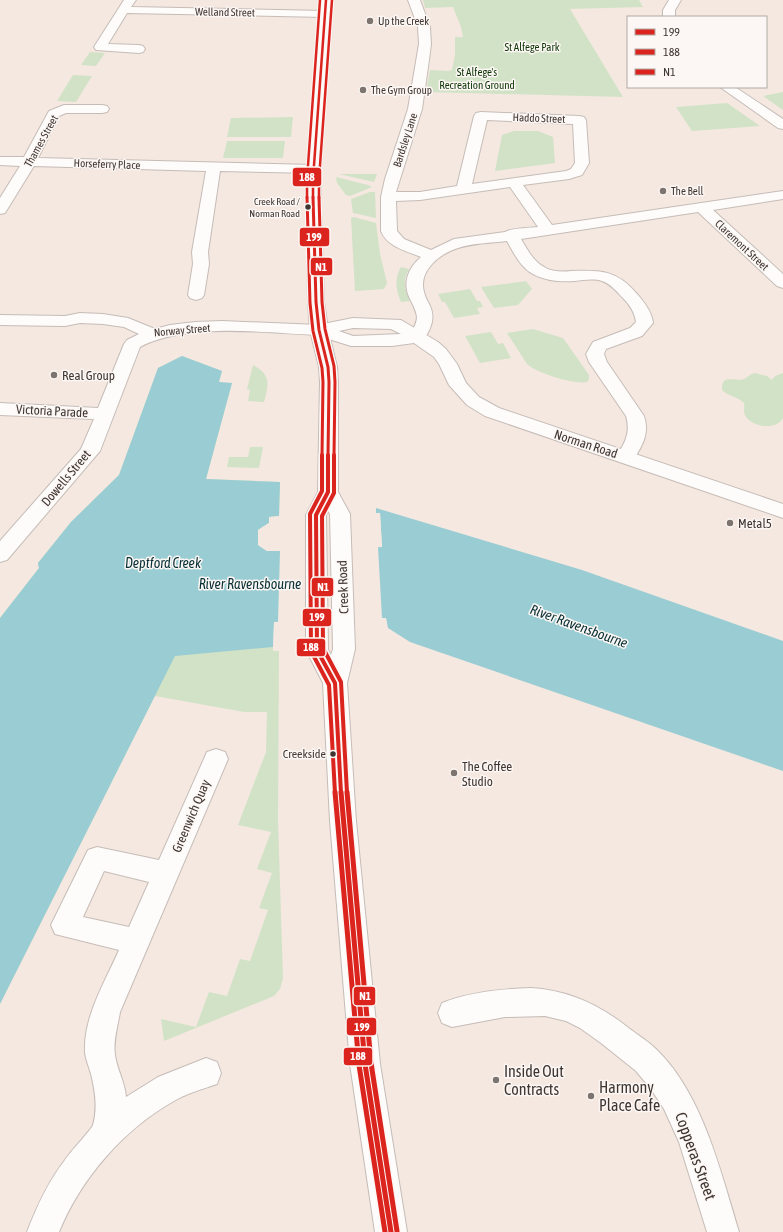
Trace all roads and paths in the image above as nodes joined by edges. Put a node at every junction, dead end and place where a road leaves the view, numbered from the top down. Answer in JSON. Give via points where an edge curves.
{"nodes":[{"id":1,"x":326,"y":0,"type":"edge"},
{"id":2,"x":414,"y":0,"type":"edge"},
{"id":3,"x":675,"y":0,"type":"edge"},
{"id":4,"x":127,"y":5,"type":"edge"},
{"id":5,"x":325,"y":14,"type":"junction"},
{"id":6,"x":669,"y":16,"type":"edge"},
{"id":7,"x":139,"y":49,"type":"dead end"},
{"id":8,"x":728,"y":88,"type":"edge"},
{"id":9,"x":102,"y":109,"type":"dead end"},
{"id":10,"x":783,"y":124,"type":"edge"},
{"id":11,"x":0,"y":161,"type":"edge"},
{"id":12,"x":28,"y":162,"type":"junction"},
{"id":13,"x":214,"y":167,"type":"junction"},
{"id":14,"x":314,"y":169,"type":"junction"},
{"id":15,"x":514,"y":182,"type":"junction"},
{"id":16,"x":463,"y":190,"type":"junction"},
{"id":17,"x":783,"y":196,"type":"edge"},
{"id":18,"x":388,"y":197,"type":"junction"},
{"id":19,"x":702,"y":208,"type":"junction"},
{"id":20,"x":0,"y":210,"type":"edge"},
{"id":21,"x":547,"y":229,"type":"junction"},
{"id":22,"x":511,"y":234,"type":"junction"},
{"id":23,"x":432,"y":256,"type":"junction"},
{"id":24,"x":783,"y":283,"type":"edge"},
{"id":25,"x":196,"y":295,"type":"dead end"},
{"id":26,"x":0,"y":320,"type":"edge"},
{"id":27,"x":319,"y":330,"type":"junction"},
{"id":28,"x":152,"y":334,"type":"junction"},
{"id":29,"x":417,"y":337,"type":"junction"},
{"id":30,"x":0,"y":408,"type":"edge"},
{"id":31,"x":105,"y":414,"type":"junction"},
{"id":32,"x":626,"y":457,"type":"junction"},
{"id":33,"x":328,"y":492,"type":"junction"},
{"id":34,"x":783,"y":511,"type":"edge"},
{"id":35,"x":0,"y":555,"type":"edge"},
{"id":36,"x":335,"y":683,"type":"junction"},
{"id":37,"x":216,"y":759,"type":"dead end"},
{"id":38,"x":167,"y":874,"type":"junction"},
{"id":39,"x":137,"y":942,"type":"junction"},
{"id":40,"x":452,"y":1013,"type":"dead end"},
{"id":41,"x":206,"y":1072,"type":"dead end"},
{"id":42,"x":108,"y":1133,"type":"junction"},
{"id":43,"x":43,"y":1232,"type":"edge"},
{"id":44,"x":391,"y":1232,"type":"edge"},
{"id":45,"x":723,"y":1232,"type":"edge"}],
"edges":[{"from":1,"to":5,"type":"street","name":"Creek Road"},
{"from":2,"to":18,"type":"street","name":"Bardsley Lane","via":[[424,27],[423,60],[416,109]]},
{"from":3,"to":6,"type":"street","via":[[670,7]]},
{"from":4,"to":5,"type":"street","name":"Welland Street"},
{"from":4,"to":7,"type":"street","name":"Welland Street","via":[[100,48]]},
{"from":5,"to":14,"type":"street","name":"Creek Road"},
{"from":8,"to":10,"type":"street"},
{"from":9,"to":12,"type":"street","name":"Thames Street","via":[[64,109],[54,114]]},
{"from":11,"to":12,"type":"street","name":"Horseferry Place"},
{"from":12,"to":13,"type":"street","name":"Horseferry Place"},
{"from":12,"to":20,"type":"street","name":"Thames Street"},
{"from":13,"to":14,"type":"street","name":"Horseferry Place"},
{"from":13,"to":25,"type":"street","via":[[200,252],[201,264]]},
{"from":14,"to":27,"type":"street","name":"Creek Road","via":[[316,302]]},
{"from":15,"to":16,"type":"street","name":"Haddo Street"},
{"from":15,"to":16,"type":"street","name":"Haddo Street","via":[[577,172],[582,163],[579,120],[481,116]]},
{"from":15,"to":21,"type":"street"},
{"from":16,"to":18,"type":"street","name":"Haddo Street"},
{"from":17,"to":19,"type":"street"},
{"from":18,"to":23,"type":"street","name":"Bardsley Lane","via":[[388,231],[391,236]]},
{"from":19,"to":21,"type":"street"},
{"from":19,"to":24,"type":"street","name":"Claremont Street"},
{"from":21,"to":22,"type":"street"},
{"from":22,"to":23,"type":"street","via":[[454,244]]},
{"from":22,"to":32,"type":"street","via":[[530,263],[538,270],[549,275],[595,274],[610,278],[623,285],[644,314],[645,323],[636,332],[599,346],[595,354],[639,426],[638,436]]},
{"from":23,"to":29,"type":"street","via":[[415,273],[413,283],[425,314],[425,321]]},
{"from":26,"to":28,"type":"street","name":"Norway Street","via":[[103,319],[128,323]]},
{"from":27,"to":28,"type":"street","name":"Norway Street","via":[[210,327],[167,330]]},
{"from":27,"to":29,"type":"street","via":[[351,341],[392,342]]},
{"from":27,"to":33,"type":"street","name":"Creek Road","via":[[329,382]]},
{"from":28,"to":31,"type":"street","name":"Dowells Street","via":[[133,344]]},
{"from":29,"to":32,"type":"street","name":"Norman Road","via":[[440,353],[458,385],[472,401],[492,412]]},
{"from":30,"to":31,"type":"street","name":"Victoria Parade"},
{"from":31,"to":35,"type":"street","name":"Dowells Street","via":[[90,451]]},
{"from":32,"to":34,"type":"street","name":"Norman Road"},
{"from":33,"to":36,"type":"street","name":"Creek Road","via":[[340,514],[344,649]]},
{"from":33,"to":36,"type":"street","name":"Creek Road","via":[[316,515],[318,650]]},
{"from":36,"to":44,"type":"street","name":"Creek Road","via":[[343,828],[365,1064]]},
{"from":37,"to":38,"type":"street","name":"Greenwich Quay"},
{"from":38,"to":39,"type":"street","name":"Greenwich Quay"},
{"from":38,"to":39,"type":"street","via":[[97,858],[65,925]]},
{"from":39,"to":42,"type":"street","name":"Greenwich Quay","via":[[106,1012],[100,1044],[100,1055],[110,1088]]},
{"from":40,"to":45,"type":"street","name":"Copperas Street","via":[[513,1002],[558,1005],[603,1026],[647,1061],[673,1097],[690,1129]]},
{"from":41,"to":42,"type":"street","via":[[163,1090],[118,1122]]},
{"from":42,"to":43,"type":"street","via":[[83,1161],[56,1202]]}]}
